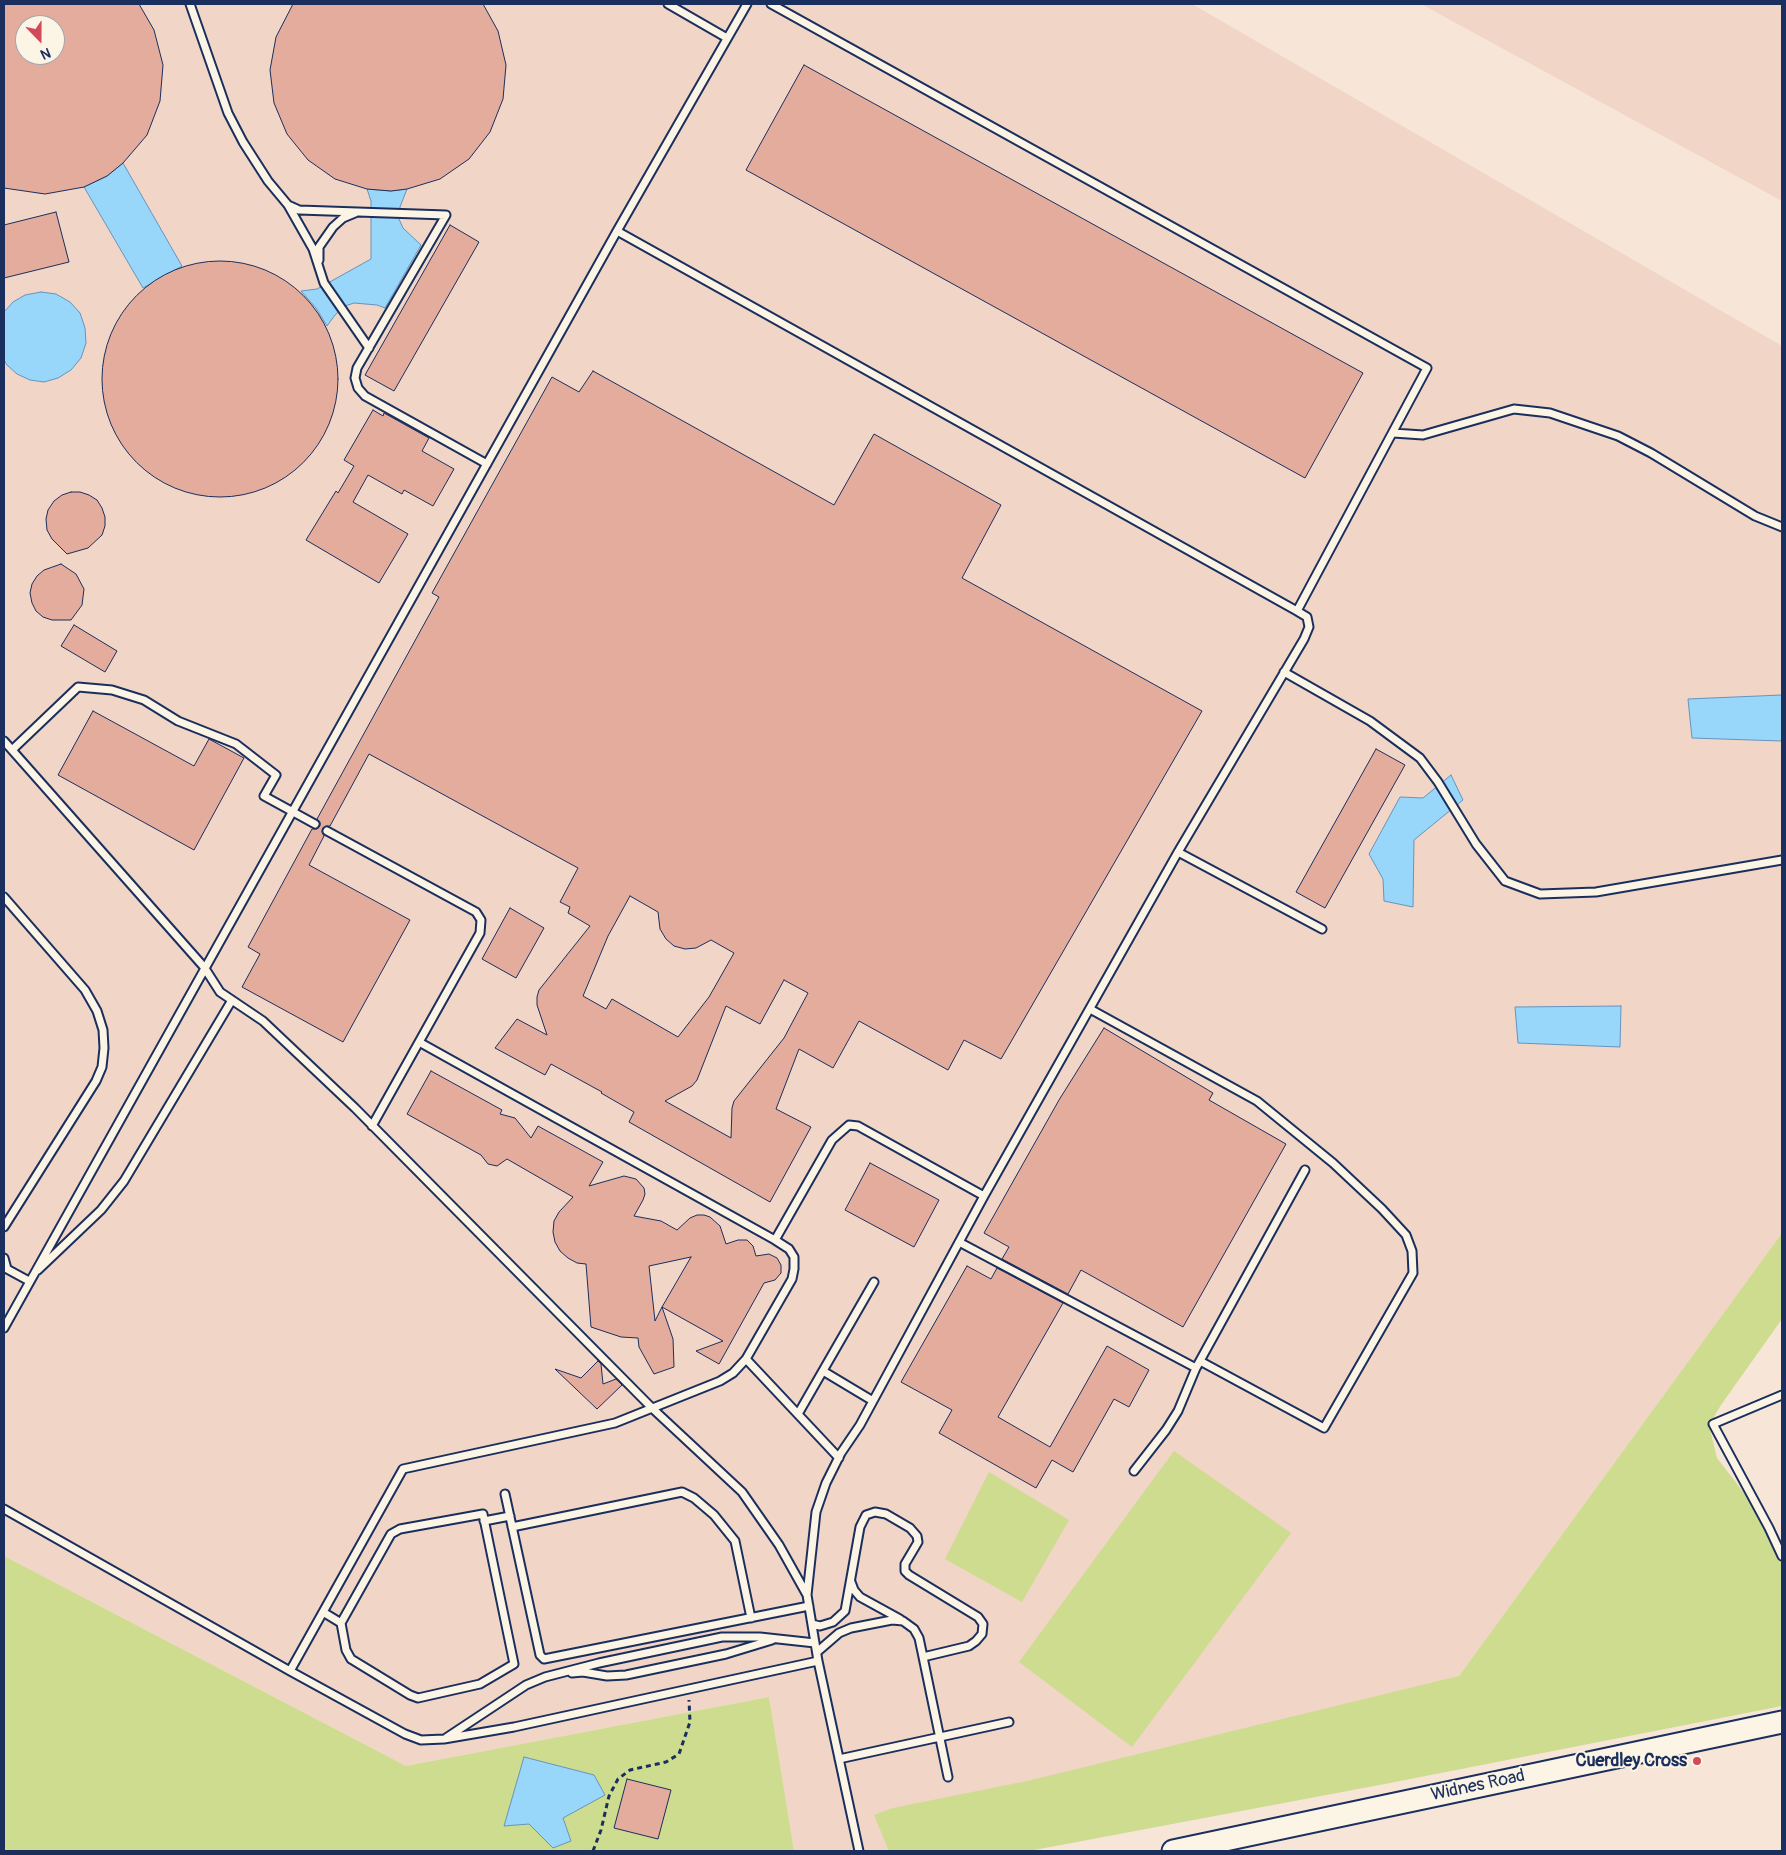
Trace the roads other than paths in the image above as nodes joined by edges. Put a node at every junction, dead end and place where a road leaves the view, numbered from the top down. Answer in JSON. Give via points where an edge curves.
{"nodes":[{"id":1,"x":190,"y":4,"type":"edge"},
{"id":2,"x":668,"y":4,"type":"edge"},
{"id":3,"x":746,"y":4,"type":"edge"},
{"id":4,"x":771,"y":4,"type":"edge"},
{"id":5,"x":727,"y":38,"type":"junction"},
{"id":6,"x":288,"y":205,"type":"junction"},
{"id":7,"x":359,"y":212,"type":"junction"},
{"id":8,"x":617,"y":231,"type":"junction"},
{"id":9,"x":319,"y":266,"type":"junction"},
{"id":10,"x":369,"y":348,"type":"junction"},
{"id":11,"x":1393,"y":433,"type":"junction"},
{"id":12,"x":487,"y":464,"type":"junction"},
{"id":13,"x":1782,"y":527,"type":"edge"},
{"id":14,"x":1297,"y":611,"type":"junction"},
{"id":15,"x":1284,"y":672,"type":"junction"},
{"id":16,"x":4,"y":741,"type":"edge"},
{"id":17,"x":12,"y":750,"type":"junction"},
{"id":18,"x":291,"y":812,"type":"junction"},
{"id":19,"x":315,"y":824,"type":"dead end"},
{"id":20,"x":327,"y":831,"type":"dead end"},
{"id":21,"x":1178,"y":852,"type":"junction"},
{"id":22,"x":1782,"y":860,"type":"edge"},
{"id":23,"x":4,"y":897,"type":"edge"},
{"id":24,"x":1322,"y":930,"type":"dead end"},
{"id":25,"x":204,"y":967,"type":"junction"},
{"id":26,"x":232,"y":1000,"type":"junction"},
{"id":27,"x":1090,"y":1009,"type":"junction"},
{"id":28,"x":419,"y":1042,"type":"junction"},
{"id":29,"x":372,"y":1126,"type":"junction"},
{"id":30,"x":1305,"y":1170,"type":"dead end"},
{"id":31,"x":984,"y":1196,"type":"junction"},
{"id":32,"x":4,"y":1227,"type":"edge"},
{"id":33,"x":775,"y":1240,"type":"junction"},
{"id":34,"x":959,"y":1242,"type":"junction"},
{"id":35,"x":4,"y":1258,"type":"edge"},
{"id":36,"x":30,"y":1278,"type":"junction"},
{"id":37,"x":874,"y":1282,"type":"dead end"},
{"id":38,"x":4,"y":1328,"type":"edge"},
{"id":39,"x":746,"y":1359,"type":"junction"},
{"id":40,"x":1200,"y":1361,"type":"junction"},
{"id":41,"x":1196,"y":1368,"type":"junction"},
{"id":42,"x":823,"y":1372,"type":"junction"},
{"id":43,"x":1782,"y":1395,"type":"edge"},
{"id":44,"x":873,"y":1401,"type":"junction"},
{"id":45,"x":653,"y":1409,"type":"junction"},
{"id":46,"x":798,"y":1414,"type":"junction"},
{"id":47,"x":839,"y":1458,"type":"junction"},
{"id":48,"x":1134,"y":1471,"type":"dead end"},
{"id":49,"x":505,"y":1494,"type":"dead end"},
{"id":50,"x":4,"y":1509,"type":"edge"},
{"id":51,"x":510,"y":1516,"type":"junction"},
{"id":52,"x":484,"y":1521,"type":"junction"},
{"id":53,"x":512,"y":1527,"type":"junction"},
{"id":54,"x":1782,"y":1556,"type":"edge"},
{"id":55,"x":850,"y":1581,"type":"junction"},
{"id":56,"x":807,"y":1595,"type":"junction"},
{"id":57,"x":809,"y":1606,"type":"junction"},
{"id":58,"x":323,"y":1612,"type":"junction"},
{"id":59,"x":751,"y":1618,"type":"junction"},
{"id":60,"x":903,"y":1621,"type":"junction"},
{"id":61,"x":341,"y":1623,"type":"junction"},
{"id":62,"x":812,"y":1624,"type":"junction"},
{"id":63,"x":777,"y":1638,"type":"junction"},
{"id":64,"x":815,"y":1643,"type":"junction"},
{"id":65,"x":817,"y":1652,"type":"junction"},
{"id":66,"x":923,"y":1657,"type":"junction"},
{"id":67,"x":818,"y":1661,"type":"junction"},
{"id":68,"x":290,"y":1671,"type":"junction"},
{"id":69,"x":545,"y":1677,"type":"junction"},
{"id":70,"x":1009,"y":1722,"type":"dead end"},
{"id":71,"x":1782,"y":1722,"type":"edge"},
{"id":72,"x":940,"y":1737,"type":"junction"},
{"id":73,"x":444,"y":1739,"type":"junction"},
{"id":74,"x":839,"y":1759,"type":"junction"},
{"id":75,"x":948,"y":1777,"type":"dead end"},
{"id":76,"x":859,"y":1851,"type":"edge"},
{"id":77,"x":1174,"y":1851,"type":"edge"}],
"edges":[{"from":1,"to":6,"type":"lane","via":[[228,113],[242,142]]},
{"from":2,"to":5,"type":"lane"},
{"from":3,"to":5,"type":"lane"},
{"from":4,"to":11,"type":"lane","via":[[1427,368]]},
{"from":5,"to":8,"type":"lane"},
{"from":6,"to":7,"type":"lane","via":[[299,210]]},
{"from":6,"to":9,"type":"lane"},
{"from":7,"to":9,"type":"lane","via":[[343,218],[333,227],[319,247]]},
{"from":7,"to":10,"type":"lane","via":[[446,215]]},
{"from":8,"to":12,"type":"lane"},
{"from":8,"to":14,"type":"lane"},
{"from":9,"to":10,"type":"lane","via":[[324,283]]},
{"from":10,"to":12,"type":"lane","via":[[355,378],[365,396]]},
{"from":11,"to":13,"type":"lane","via":[[1423,435],[1514,409],[1550,413],[1618,436],[1755,516]]},
{"from":11,"to":14,"type":"lane"},
{"from":12,"to":18,"type":"lane"},
{"from":14,"to":15,"type":"lane","via":[[1307,617],[1309,627]]},
{"from":15,"to":21,"type":"lane"},
{"from":15,"to":22,"type":"lane","via":[[1370,721],[1420,758],[1476,844],[1505,881],[1540,894],[1596,892]]},
{"from":16,"to":17,"type":"lane"},
{"from":17,"to":18,"type":"lane","via":[[78,686],[112,690],[144,700],[178,721],[236,744],[276,775],[264,796]]},
{"from":17,"to":25,"type":"lane"},
{"from":18,"to":19,"type":"lane"},
{"from":18,"to":25,"type":"lane"},
{"from":20,"to":28,"type":"lane","via":[[476,912],[481,920],[480,933]]},
{"from":21,"to":24,"type":"lane"},
{"from":21,"to":27,"type":"lane"},
{"from":23,"to":32,"type":"lane","via":[[85,990],[97,1011],[104,1048],[96,1082]]},
{"from":25,"to":26,"type":"lane","via":[[220,992]]},
{"from":25,"to":36,"type":"lane"},
{"from":26,"to":29,"type":"lane","via":[[263,1021]]},
{"from":26,"to":36,"type":"lane","via":[[124,1181],[101,1210]]},
{"from":27,"to":31,"type":"lane"},
{"from":27,"to":40,"type":"lane","via":[[1258,1101],[1382,1208],[1406,1235],[1412,1251],[1413,1273],[1324,1428]]},
{"from":28,"to":29,"type":"lane"},
{"from":28,"to":33,"type":"lane"},
{"from":29,"to":45,"type":"lane"},
{"from":30,"to":40,"type":"lane"},
{"from":31,"to":33,"type":"lane","via":[[858,1126],[848,1125],[832,1140]]},
{"from":31,"to":34,"type":"lane"},
{"from":33,"to":39,"type":"lane","via":[[789,1249],[794,1257],[792,1279]]},
{"from":34,"to":41,"type":"lane"},
{"from":34,"to":44,"type":"lane"},
{"from":35,"to":36,"type":"lane","via":[[7,1269]]},
{"from":36,"to":38,"type":"lane"},
{"from":37,"to":42,"type":"lane"},
{"from":39,"to":45,"type":"lane","via":[[720,1381]]},
{"from":39,"to":46,"type":"lane"},
{"from":40,"to":41,"type":"lane"},
{"from":41,"to":48,"type":"lane","via":[[1178,1411]]},
{"from":42,"to":44,"type":"lane"},
{"from":42,"to":46,"type":"lane"},
{"from":43,"to":54,"type":"lane","via":[[1713,1424]]},
{"from":44,"to":47,"type":"lane"},
{"from":45,"to":56,"type":"lane","via":[[742,1492]]},
{"from":45,"to":58,"type":"lane","via":[[615,1423],[403,1468]]},
{"from":46,"to":47,"type":"lane"},
{"from":47,"to":56,"type":"lane","via":[[816,1512]]},
{"from":49,"to":51,"type":"lane"},
{"from":50,"to":68,"type":"lane"},
{"from":51,"to":52,"type":"lane"},
{"from":51,"to":53,"type":"lane"},
{"from":52,"to":61,"type":"lane","via":[[483,1514],[400,1529],[391,1534]]},
{"from":52,"to":61,"type":"lane","via":[[514,1664],[480,1684],[418,1698],[352,1659],[346,1650]]},
{"from":53,"to":59,"type":"lane","via":[[682,1492],[714,1515],[735,1541]]},
{"from":53,"to":59,"type":"lane","via":[[540,1655],[544,1659]]},
{"from":55,"to":60,"type":"lane","via":[[860,1597]]},
{"from":55,"to":62,"type":"lane","via":[[845,1611],[833,1622],[820,1626]]},
{"from":55,"to":66,"type":"lane","via":[[860,1527],[866,1515],[875,1512],[886,1514],[910,1528],[918,1542],[904,1571],[978,1617],[983,1624],[982,1634],[969,1646]]},
{"from":56,"to":57,"type":"lane"},
{"from":57,"to":59,"type":"lane"},
{"from":57,"to":62,"type":"lane"},
{"from":58,"to":61,"type":"lane"},
{"from":58,"to":68,"type":"lane"},
{"from":60,"to":65,"type":"lane","via":[[851,1628]]},
{"from":60,"to":66,"type":"lane","via":[[914,1629],[919,1638]]},
{"from":62,"to":64,"type":"lane"},
{"from":63,"to":64,"type":"lane"},
{"from":63,"to":69,"type":"lane","via":[[722,1637]]},
{"from":63,"to":69,"type":"lane","via":[[726,1654],[626,1675],[583,1672]]},
{"from":64,"to":65,"type":"lane"},
{"from":65,"to":67,"type":"lane"},
{"from":66,"to":72,"type":"lane"},
{"from":67,"to":73,"type":"lane","via":[[514,1727]]},
{"from":67,"to":74,"type":"lane"},
{"from":68,"to":73,"type":"lane","via":[[405,1734],[421,1740]]},
{"from":69,"to":73,"type":"lane","via":[[526,1684]]},
{"from":70,"to":72,"type":"lane"},
{"from":71,"to":77,"type":"main road","name":"Widnes Road"},
{"from":72,"to":74,"type":"lane"},
{"from":72,"to":75,"type":"lane"},
{"from":74,"to":76,"type":"lane"}]}
